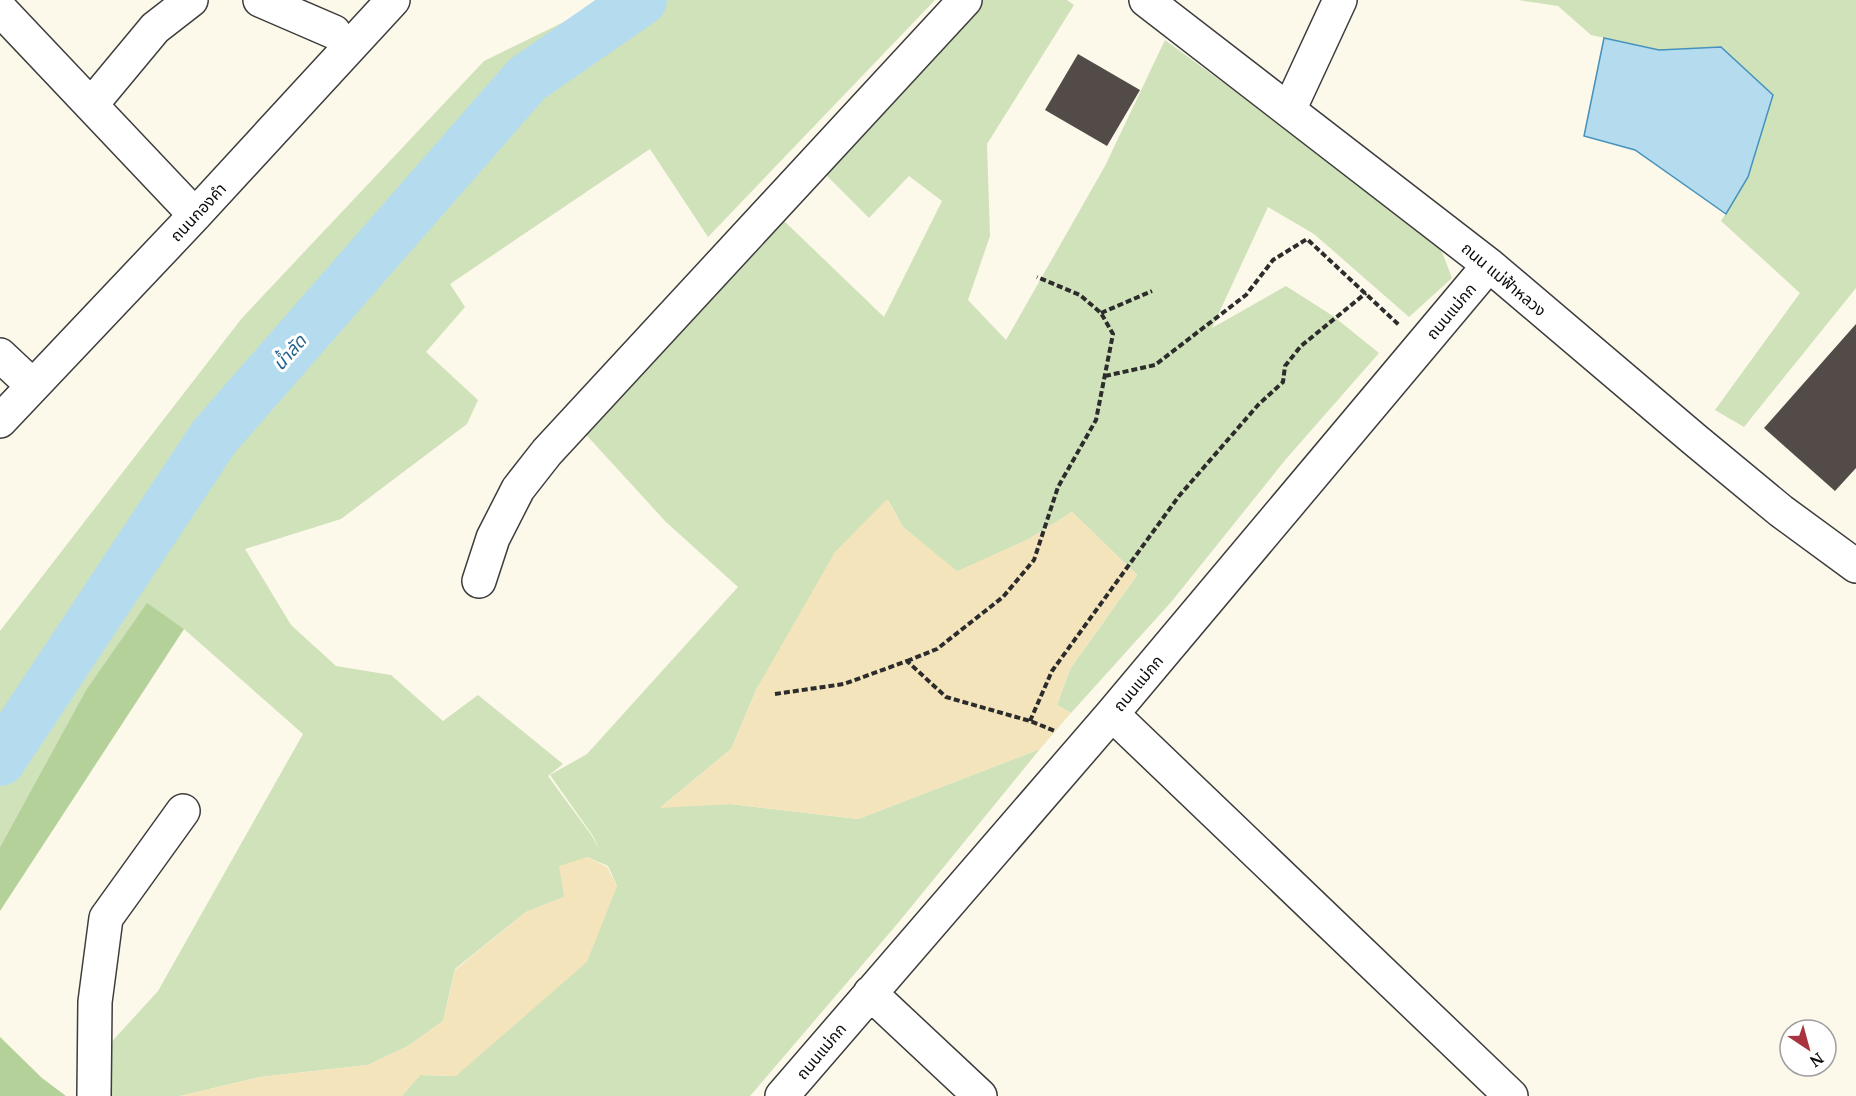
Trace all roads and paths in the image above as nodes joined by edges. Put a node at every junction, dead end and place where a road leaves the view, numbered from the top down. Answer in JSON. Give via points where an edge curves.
{"nodes":[{"id":1,"x":191,"y":0,"type":"edge"},
{"id":2,"x":260,"y":0,"type":"edge"},
{"id":3,"x":393,"y":0,"type":"edge"},
{"id":4,"x":964,"y":0,"type":"edge"},
{"id":5,"x":1146,"y":0,"type":"edge"},
{"id":6,"x":1340,"y":0,"type":"edge"},
{"id":7,"x":0,"y":9,"type":"edge"},
{"id":8,"x":333,"y":32,"type":"dead end"},
{"id":9,"x":91,"y":105,"type":"junction"},
{"id":10,"x":1289,"y":110,"type":"junction"},
{"id":11,"x":195,"y":215,"type":"junction"},
{"id":12,"x":1489,"y":265,"type":"junction"},
{"id":13,"x":1037,"y":277,"type":"dead end"},
{"id":14,"x":1152,"y":291,"type":"dead end"},
{"id":15,"x":1366,"y":293,"type":"junction"},
{"id":16,"x":1101,"y":313,"type":"junction"},
{"id":17,"x":1423,"y":344,"type":"junction"},
{"id":18,"x":0,"y":355,"type":"edge"},
{"id":19,"x":1105,"y":376,"type":"junction"},
{"id":20,"x":33,"y":386,"type":"junction"},
{"id":21,"x":0,"y":421,"type":"edge"},
{"id":22,"x":1856,"y":567,"type":"edge"},
{"id":23,"x":479,"y":581,"type":"dead end"},
{"id":24,"x":907,"y":661,"type":"junction"},
{"id":25,"x":775,"y":694,"type":"dead end"},
{"id":26,"x":1112,"y":714,"type":"junction"},
{"id":27,"x":1030,"y":721,"type":"junction"},
{"id":28,"x":1087,"y":743,"type":"junction"},
{"id":29,"x":183,"y":812,"type":"dead end"},
{"id":30,"x":870,"y":993,"type":"junction"},
{"id":31,"x":94,"y":1096,"type":"edge"},
{"id":32,"x":782,"y":1096,"type":"edge"},
{"id":33,"x":980,"y":1096,"type":"edge"},
{"id":34,"x":1511,"y":1096,"type":"edge"}],
"edges":[{"from":1,"to":9,"type":"street","via":[[155,28]]},
{"from":2,"to":8,"type":"street"},
{"from":3,"to":11,"type":"street","name":"ถนนกองคำ"},
{"from":4,"to":23,"type":"street","via":[[547,452],[518,489],[493,538]]},
{"from":5,"to":10,"type":"street","name":"ถนน แม่ฟ้าหลวง"},
{"from":6,"to":10,"type":"street"},
{"from":7,"to":9,"type":"street"},
{"from":9,"to":11,"type":"street"},
{"from":10,"to":12,"type":"street","name":"ถนน แม่ฟ้าหลวง"},
{"from":11,"to":20,"type":"street","name":"ถนนกองคำ"},
{"from":12,"to":17,"type":"street","name":"ถนนแม่กก"},
{"from":12,"to":22,"type":"street","name":"ถนน แม่ฟ้าหลวง","via":[[1720,461]]},
{"from":13,"to":16,"type":"path","via":[[1080,295]]},
{"from":14,"to":16,"type":"path"},
{"from":15,"to":17,"type":"path"},
{"from":15,"to":19,"type":"path","via":[[1307,238],[1273,260],[1246,295],[1155,365]]},
{"from":15,"to":27,"type":"path","via":[[1301,346],[1285,366],[1283,382],[1179,496],[1052,671]]},
{"from":16,"to":19,"type":"path","via":[[1113,334]]},
{"from":17,"to":26,"type":"street","name":"ถนนแม่กก"},
{"from":18,"to":20,"type":"street"},
{"from":19,"to":24,"type":"path","via":[[1096,420],[1058,487],[1034,560],[1003,597],[937,649]]},
{"from":20,"to":21,"type":"street","name":"ถนนกองคำ"},
{"from":24,"to":25,"type":"path","via":[[844,684]]},
{"from":24,"to":27,"type":"path","via":[[946,697]]},
{"from":26,"to":28,"type":"street","name":"ถนนแม่กก"},
{"from":26,"to":34,"type":"street"},
{"from":27,"to":28,"type":"path"},
{"from":28,"to":30,"type":"street","name":"ถนนแม่กก"},
{"from":29,"to":31,"type":"street","via":[[106,918],[95,1002]]},
{"from":30,"to":32,"type":"street","name":"ถนนแม่กก"},
{"from":30,"to":33,"type":"street"}]}
